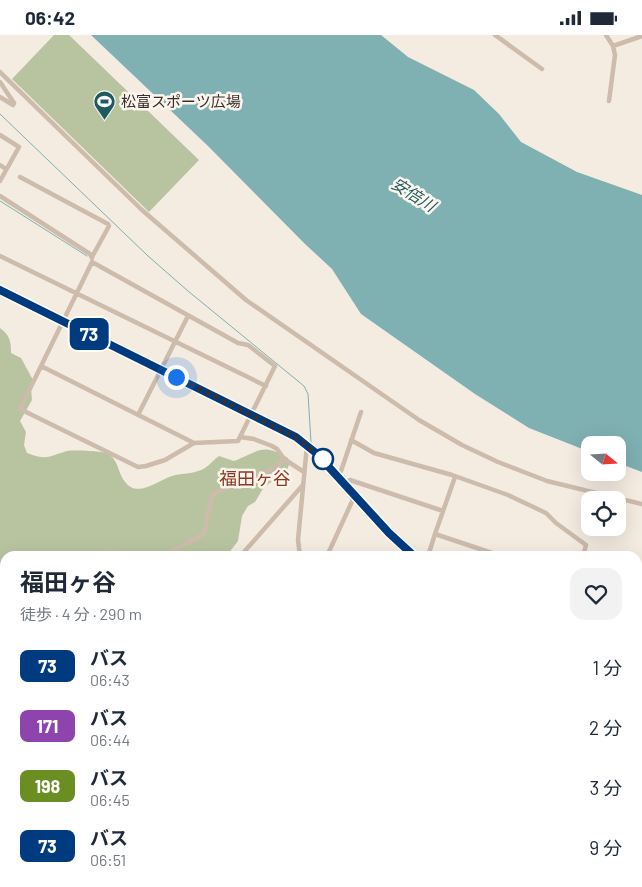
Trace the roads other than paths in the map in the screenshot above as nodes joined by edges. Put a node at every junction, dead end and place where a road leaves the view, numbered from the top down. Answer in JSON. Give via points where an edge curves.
{"nodes":[{"id":1,"x":495,"y":35,"type":"edge"},
{"id":2,"x":606,"y":35,"type":"edge"},
{"id":3,"x":642,"y":35,"type":"edge"},
{"id":4,"x":613,"y":46,"type":"junction"},
{"id":5,"x":542,"y":69,"type":"dead end"},
{"id":6,"x":0,"y":72,"type":"edge"},
{"id":7,"x":0,"y":82,"type":"edge"},
{"id":8,"x":0,"y":97,"type":"edge"},
{"id":9,"x":609,"y":101,"type":"dead end"},
{"id":10,"x":0,"y":135,"type":"edge"},
{"id":11,"x":0,"y":165,"type":"edge"},
{"id":12,"x":6,"y":169,"type":"junction"},
{"id":13,"x":20,"y":177,"type":"dead end"},
{"id":14,"x":0,"y":181,"type":"edge"},
{"id":15,"x":0,"y":196,"type":"edge"},
{"id":16,"x":0,"y":256,"type":"edge"},
{"id":17,"x":92,"y":259,"type":"junction"},
{"id":18,"x":0,"y":290,"type":"edge"},
{"id":19,"x":78,"y":293,"type":"junction"},
{"id":20,"x":188,"y":316,"type":"junction"},
{"id":21,"x":64,"y":322,"type":"junction"},
{"id":22,"x":176,"y":342,"type":"junction"},
{"id":23,"x":41,"y":366,"type":"junction"},
{"id":24,"x":161,"y":370,"type":"junction"},
{"id":25,"x":266,"y":385,"type":"junction"},
{"id":26,"x":361,"y":412,"type":"dead end"},
{"id":27,"x":138,"y":415,"type":"junction"},
{"id":28,"x":252,"y":415,"type":"junction"},
{"id":29,"x":240,"y":437,"type":"junction"},
{"id":30,"x":351,"y":440,"type":"junction"},
{"id":31,"x":194,"y":443,"type":"junction"},
{"id":32,"x":307,"y":445,"type":"junction"},
{"id":33,"x":284,"y":459,"type":"junction"},
{"id":34,"x":304,"y":472,"type":"junction"},
{"id":35,"x":337,"y":475,"type":"junction"},
{"id":36,"x":455,"y":477,"type":"junction"},
{"id":37,"x":344,"y":483,"type":"junction"},
{"id":38,"x":303,"y":485,"type":"junction"},
{"id":39,"x":355,"y":495,"type":"junction"},
{"id":40,"x":642,"y":505,"type":"edge"},
{"id":41,"x":443,"y":511,"type":"junction"},
{"id":42,"x":436,"y":534,"type":"junction"},
{"id":43,"x":172,"y":551,"type":"edge"},
{"id":44,"x":245,"y":551,"type":"edge"},
{"id":45,"x":299,"y":551,"type":"edge"},
{"id":46,"x":329,"y":551,"type":"edge"},
{"id":47,"x":409,"y":551,"type":"edge"},
{"id":48,"x":430,"y":551,"type":"edge"},
{"id":49,"x":486,"y":551,"type":"edge"},
{"id":50,"x":584,"y":551,"type":"edge"}],
"edges":[{"from":1,"to":5,"type":"street"},
{"from":2,"to":4,"type":"street"},
{"from":3,"to":4,"type":"street"},
{"from":4,"to":9,"type":"street"},
{"from":6,"to":40,"type":"street","via":[[142,210],[246,300],[420,420],[498,462],[548,481]]},
{"from":7,"to":8,"type":"street","via":[[13,105]]},
{"from":10,"to":12,"type":"street","via":[[19,147]]},
{"from":11,"to":12,"type":"street"},
{"from":12,"to":14,"type":"street"},
{"from":13,"to":17,"type":"street","via":[[108,224]]},
{"from":15,"to":17,"type":"street"},
{"from":16,"to":19,"type":"street"},
{"from":17,"to":19,"type":"street"},
{"from":17,"to":20,"type":"street"},
{"from":18,"to":21,"type":"main road"},
{"from":19,"to":21,"type":"street"},
{"from":19,"to":22,"type":"street"},
{"from":20,"to":22,"type":"street"},
{"from":20,"to":25,"type":"street","via":[[238,343],[248,345],[275,367]]},
{"from":21,"to":23,"type":"street"},
{"from":21,"to":24,"type":"main road"},
{"from":22,"to":24,"type":"street"},
{"from":22,"to":25,"type":"street"},
{"from":23,"to":27,"type":"street"},
{"from":23,"to":31,"type":"street","via":[[20,409],[23,411],[138,467],[166,460]]},
{"from":24,"to":27,"type":"street"},
{"from":24,"to":28,"type":"main road"},
{"from":25,"to":28,"type":"street"},
{"from":26,"to":30,"type":"street"},
{"from":27,"to":31,"type":"street"},
{"from":28,"to":29,"type":"street"},
{"from":28,"to":32,"type":"main road"},
{"from":29,"to":31,"type":"street","via":[[238,441]]},
{"from":29,"to":33,"type":"street","via":[[272,446]]},
{"from":30,"to":35,"type":"street"},
{"from":30,"to":36,"type":"street","via":[[374,453]]},
{"from":32,"to":34,"type":"street"},
{"from":32,"to":35,"type":"main road"},
{"from":33,"to":34,"type":"street"},
{"from":33,"to":43,"type":"street","via":[[276,468],[250,477],[242,486],[226,488],[212,495],[204,533]]},
{"from":34,"to":38,"type":"street"},
{"from":35,"to":37,"type":"main road"},
{"from":36,"to":41,"type":"street"},
{"from":36,"to":50,"type":"street","via":[[508,495],[546,513],[586,545]]},
{"from":37,"to":39,"type":"main road"},
{"from":37,"to":41,"type":"street","via":[[350,481]]},
{"from":38,"to":44,"type":"street"},
{"from":38,"to":45,"type":"street"},
{"from":39,"to":46,"type":"street"},
{"from":39,"to":47,"type":"main road"},
{"from":41,"to":42,"type":"street"},
{"from":42,"to":48,"type":"street"},
{"from":42,"to":49,"type":"street"}]}
